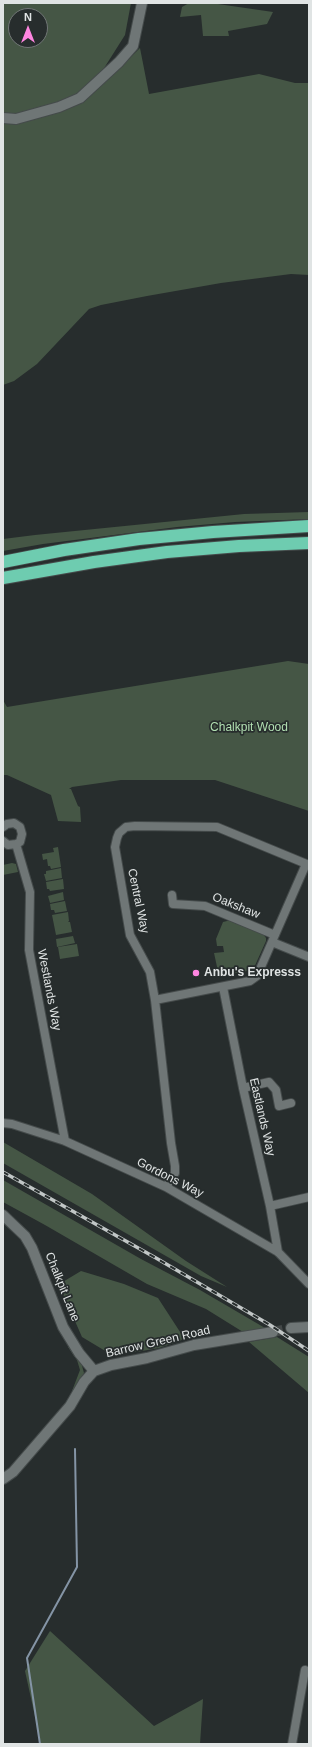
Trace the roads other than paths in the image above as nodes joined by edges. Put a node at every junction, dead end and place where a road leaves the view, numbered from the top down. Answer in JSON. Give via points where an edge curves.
{"nodes":[{"id":1,"x":142,"y":3,"type":"edge"},
{"id":2,"x":3,"y":118,"type":"edge"},
{"id":3,"x":309,"y":526,"type":"edge"},
{"id":4,"x":309,"y":542,"type":"edge"},
{"id":5,"x":3,"y":562,"type":"edge"},
{"id":6,"x":3,"y":578,"type":"edge"},
{"id":7,"x":3,"y":827,"type":"edge"},
{"id":8,"x":3,"y":841,"type":"edge"},
{"id":9,"x":16,"y":844,"type":"junction"},
{"id":10,"x":307,"y":865,"type":"edge"},
{"id":11,"x":172,"y":895,"type":"dead end"},
{"id":12,"x":273,"y":939,"type":"junction"},
{"id":13,"x":309,"y":957,"type":"edge"},
{"id":14,"x":223,"y":987,"type":"junction"},
{"id":15,"x":155,"y":1000,"type":"junction"},
{"id":16,"x":243,"y":1088,"type":"junction"},
{"id":17,"x":291,"y":1103,"type":"dead end"},
{"id":18,"x":3,"y":1123,"type":"edge"},
{"id":19,"x":65,"y":1142,"type":"junction"},
{"id":20,"x":166,"y":1187,"type":"junction"},
{"id":21,"x":309,"y":1197,"type":"edge"},
{"id":22,"x":270,"y":1206,"type":"junction"},
{"id":23,"x":3,"y":1215,"type":"edge"},
{"id":24,"x":278,"y":1252,"type":"junction"},
{"id":25,"x":309,"y":1284,"type":"edge"},
{"id":26,"x":309,"y":1327,"type":"edge"},
{"id":27,"x":291,"y":1328,"type":"tunnel mouth"},
{"id":28,"x":273,"y":1332,"type":"tunnel mouth"},
{"id":29,"x":94,"y":1371,"type":"junction"},
{"id":30,"x":3,"y":1479,"type":"edge"},
{"id":31,"x":305,"y":1670,"type":"dead end"},
{"id":32,"x":292,"y":1744,"type":"edge"}],
"edges":[{"from":1,"to":2,"type":"street","via":[[133,46],[80,98],[59,107],[16,119]]},
{"from":3,"to":5,"type":"highway","via":[[168,536]]},
{"from":4,"to":6,"type":"highway","via":[[167,552]]},
{"from":7,"to":9,"type":"street","via":[[10,823],[20,827],[22,834],[20,842]]},
{"from":8,"to":9,"type":"street","via":[[8,845]]},
{"from":9,"to":19,"type":"street","name":"Westlands Way","via":[[30,892],[29,950]]},
{"from":10,"to":12,"type":"street"},
{"from":10,"to":15,"type":"street","name":"Central Way","via":[[217,827],[135,826],[126,827],[119,833],[115,847],[130,935],[150,972]]},
{"from":11,"to":12,"type":"street","name":"Oakshaw","via":[[173,904],[205,906]]},
{"from":12,"to":13,"type":"street"},
{"from":12,"to":14,"type":"street","via":[[257,976],[250,981]]},
{"from":14,"to":15,"type":"street"},
{"from":14,"to":16,"type":"street","name":"Eastlands Way"},
{"from":15,"to":20,"type":"street","name":"Central Way","via":[[175,1166],[175,1173]]},
{"from":16,"to":17,"type":"street","via":[[269,1082],[276,1090],[279,1106]]},
{"from":16,"to":22,"type":"street","name":"Eastlands Way"},
{"from":18,"to":19,"type":"street","name":"Gordons Way"},
{"from":19,"to":20,"type":"street","name":"Gordons Way"},
{"from":20,"to":24,"type":"street","name":"Gordons Way"},
{"from":21,"to":22,"type":"street"},
{"from":22,"to":24,"type":"street","name":"Eastlands Way"},
{"from":23,"to":29,"type":"street","name":"Chalkpit Lane","via":[[29,1242],[63,1327]]},
{"from":24,"to":25,"type":"street","name":"Gordons Way"},
{"from":26,"to":27,"type":"street"},
{"from":28,"to":29,"type":"street","name":"Barrow Green Road","via":[[194,1345],[147,1358],[111,1364]]},
{"from":29,"to":30,"type":"street","name":"Barrow Green Road","via":[[84,1382],[70,1406],[13,1472]]},
{"from":31,"to":32,"type":"street"}]}
